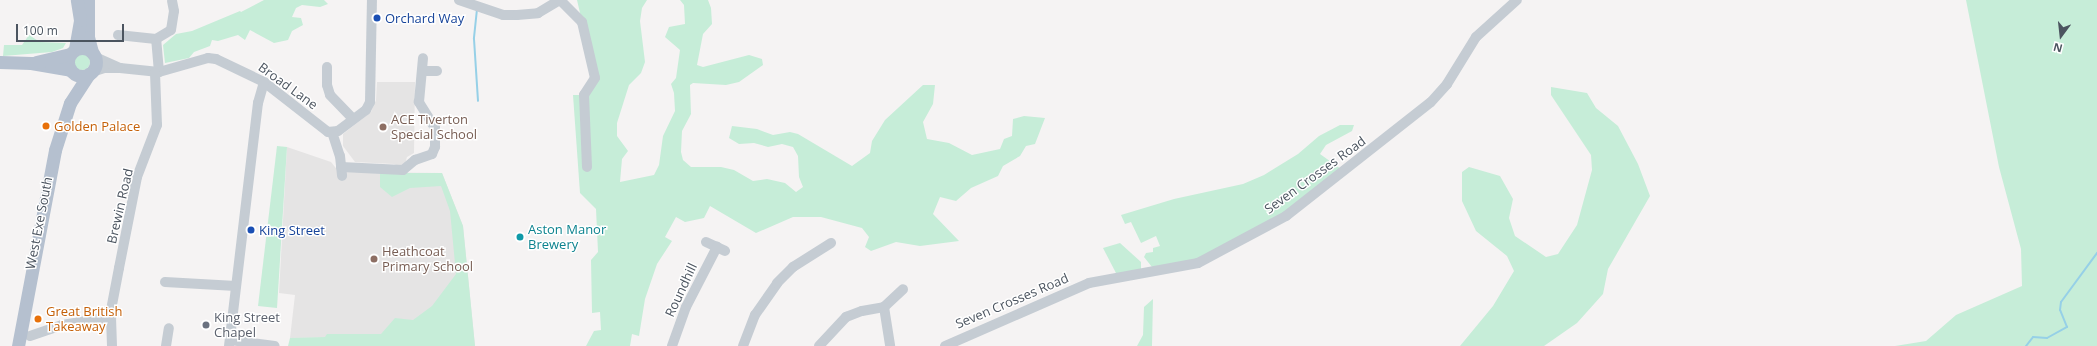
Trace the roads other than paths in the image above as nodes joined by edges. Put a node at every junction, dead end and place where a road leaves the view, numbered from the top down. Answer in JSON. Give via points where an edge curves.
{"nodes":[{"id":1,"x":76,"y":0,"type":"edge"},
{"id":2,"x":88,"y":0,"type":"edge"},
{"id":3,"x":372,"y":0,"type":"edge"},
{"id":4,"x":459,"y":0,"type":"edge"},
{"id":5,"x":560,"y":0,"type":"edge"},
{"id":6,"x":1517,"y":0,"type":"edge"},
{"id":7,"x":172,"y":1,"type":"dead end"},
{"id":8,"x":118,"y":35,"type":"dead end"},
{"id":9,"x":156,"y":39,"type":"junction"},
{"id":10,"x":73,"y":52,"type":"junction"},
{"id":11,"x":94,"y":54,"type":"junction"},
{"id":12,"x":423,"y":58,"type":"dead end"},
{"id":13,"x":0,"y":62,"type":"edge"},
{"id":14,"x":25,"y":63,"type":"junction"},
{"id":15,"x":327,"y":67,"type":"dead end"},
{"id":16,"x":120,"y":68,"type":"junction"},
{"id":17,"x":71,"y":71,"type":"junction"},
{"id":18,"x":424,"y":71,"type":"junction"},
{"id":19,"x":436,"y":71,"type":"dead end"},
{"id":20,"x":157,"y":72,"type":"junction"},
{"id":21,"x":91,"y":73,"type":"junction"},
{"id":22,"x":264,"y":82,"type":"junction"},
{"id":23,"x":70,"y":103,"type":"junction"},
{"id":24,"x":353,"y":119,"type":"junction"},
{"id":25,"x":332,"y":132,"type":"junction"},
{"id":26,"x":587,"y":167,"type":"dead end"},
{"id":27,"x":706,"y":242,"type":"dead end"},
{"id":28,"x":828,"y":248,"type":"dead end"},
{"id":29,"x":165,"y":282,"type":"dead end"},
{"id":30,"x":236,"y":286,"type":"junction"},
{"id":31,"x":903,"y":289,"type":"dead end"},
{"id":32,"x":884,"y":307,"type":"junction"},
{"id":33,"x":111,"y":317,"type":"junction"},
{"id":34,"x":169,"y":328,"type":"dead end"},
{"id":35,"x":30,"y":336,"type":"dead end"},
{"id":36,"x":230,"y":343,"type":"edge"},
{"id":37,"x":18,"y":346,"type":"edge"},
{"id":38,"x":112,"y":346,"type":"edge"},
{"id":39,"x":166,"y":346,"type":"edge"},
{"id":40,"x":275,"y":346,"type":"edge"},
{"id":41,"x":672,"y":346,"type":"edge"},
{"id":42,"x":743,"y":346,"type":"edge"},
{"id":43,"x":819,"y":346,"type":"edge"},
{"id":44,"x":890,"y":346,"type":"edge"},
{"id":45,"x":945,"y":346,"type":"edge"}],
"edges":[{"from":1,"to":10,"type":"main road","via":[[80,20]]},
{"from":2,"to":11,"type":"main road","via":[[88,37]]},
{"from":3,"to":24,"type":"street","via":[[372,93],[366,110]]},
{"from":4,"to":5,"type":"street","via":[[503,15],[529,15],[550,8]]},
{"from":5,"to":26,"type":"street","via":[[582,22],[595,78],[584,95]]},
{"from":6,"to":45,"type":"street","name":"Seven Crosses Road","via":[[1476,37],[1448,84],[1431,102],[1286,216],[1198,262],[1089,283]]},
{"from":7,"to":9,"type":"street","via":[[174,11],[170,30]]},
{"from":8,"to":9,"type":"street","via":[[130,42]]},
{"from":9,"to":20,"type":"street","name":"Brewin Road"},
{"from":10,"to":11,"type":"main road","via":[[81,48]]},
{"from":10,"to":14,"type":"main road"},
{"from":10,"to":17,"type":"main road","via":[[68,62]]},
{"from":11,"to":16,"type":"street","name":"Broad Lane"},
{"from":11,"to":21,"type":"main road","via":[[96,62]]},
{"from":12,"to":18,"type":"street"},
{"from":13,"to":14,"type":"main road"},
{"from":14,"to":17,"type":"main road"},
{"from":15,"to":24,"type":"street","via":[[330,95]]},
{"from":16,"to":20,"type":"street","name":"Broad Lane"},
{"from":16,"to":21,"type":"street","name":"Broad Lane","via":[[104,68]]},
{"from":17,"to":21,"type":"main road","via":[[81,76]]},
{"from":17,"to":23,"type":"main road","name":"West Exe South"},
{"from":18,"to":19,"type":"street"},
{"from":18,"to":25,"type":"street","via":[[420,106],[433,123],[435,147],[429,156],[415,160],[408,168],[342,172]]},
{"from":20,"to":22,"type":"street","name":"Broad Lane","via":[[211,58],[240,68]]},
{"from":20,"to":33,"type":"street","name":"Brewin Road","via":[[157,126],[138,177]]},
{"from":21,"to":23,"type":"main road","name":"West Exe South"},
{"from":22,"to":25,"type":"street","name":"Broad Lane","via":[[324,130]]},
{"from":22,"to":30,"type":"street","via":[[258,103]]},
{"from":23,"to":37,"type":"main road","name":"West Exe South","via":[[51,165]]},
{"from":24,"to":25,"type":"street","via":[[343,128]]},
{"from":27,"to":41,"type":"street","name":"Roundhill","via":[[721,249],[686,307]]},
{"from":28,"to":42,"type":"street","via":[[793,267],[777,283],[755,315]]},
{"from":29,"to":30,"type":"street"},
{"from":30,"to":36,"type":"street"},
{"from":31,"to":32,"type":"street"},
{"from":32,"to":43,"type":"street","via":[[862,311],[846,318]]},
{"from":32,"to":44,"type":"street"},
{"from":33,"to":35,"type":"street","via":[[62,325]]},
{"from":33,"to":38,"type":"street","name":"Brewin Road"},
{"from":34,"to":39,"type":"street"},
{"from":36,"to":40,"type":"street"}]}
